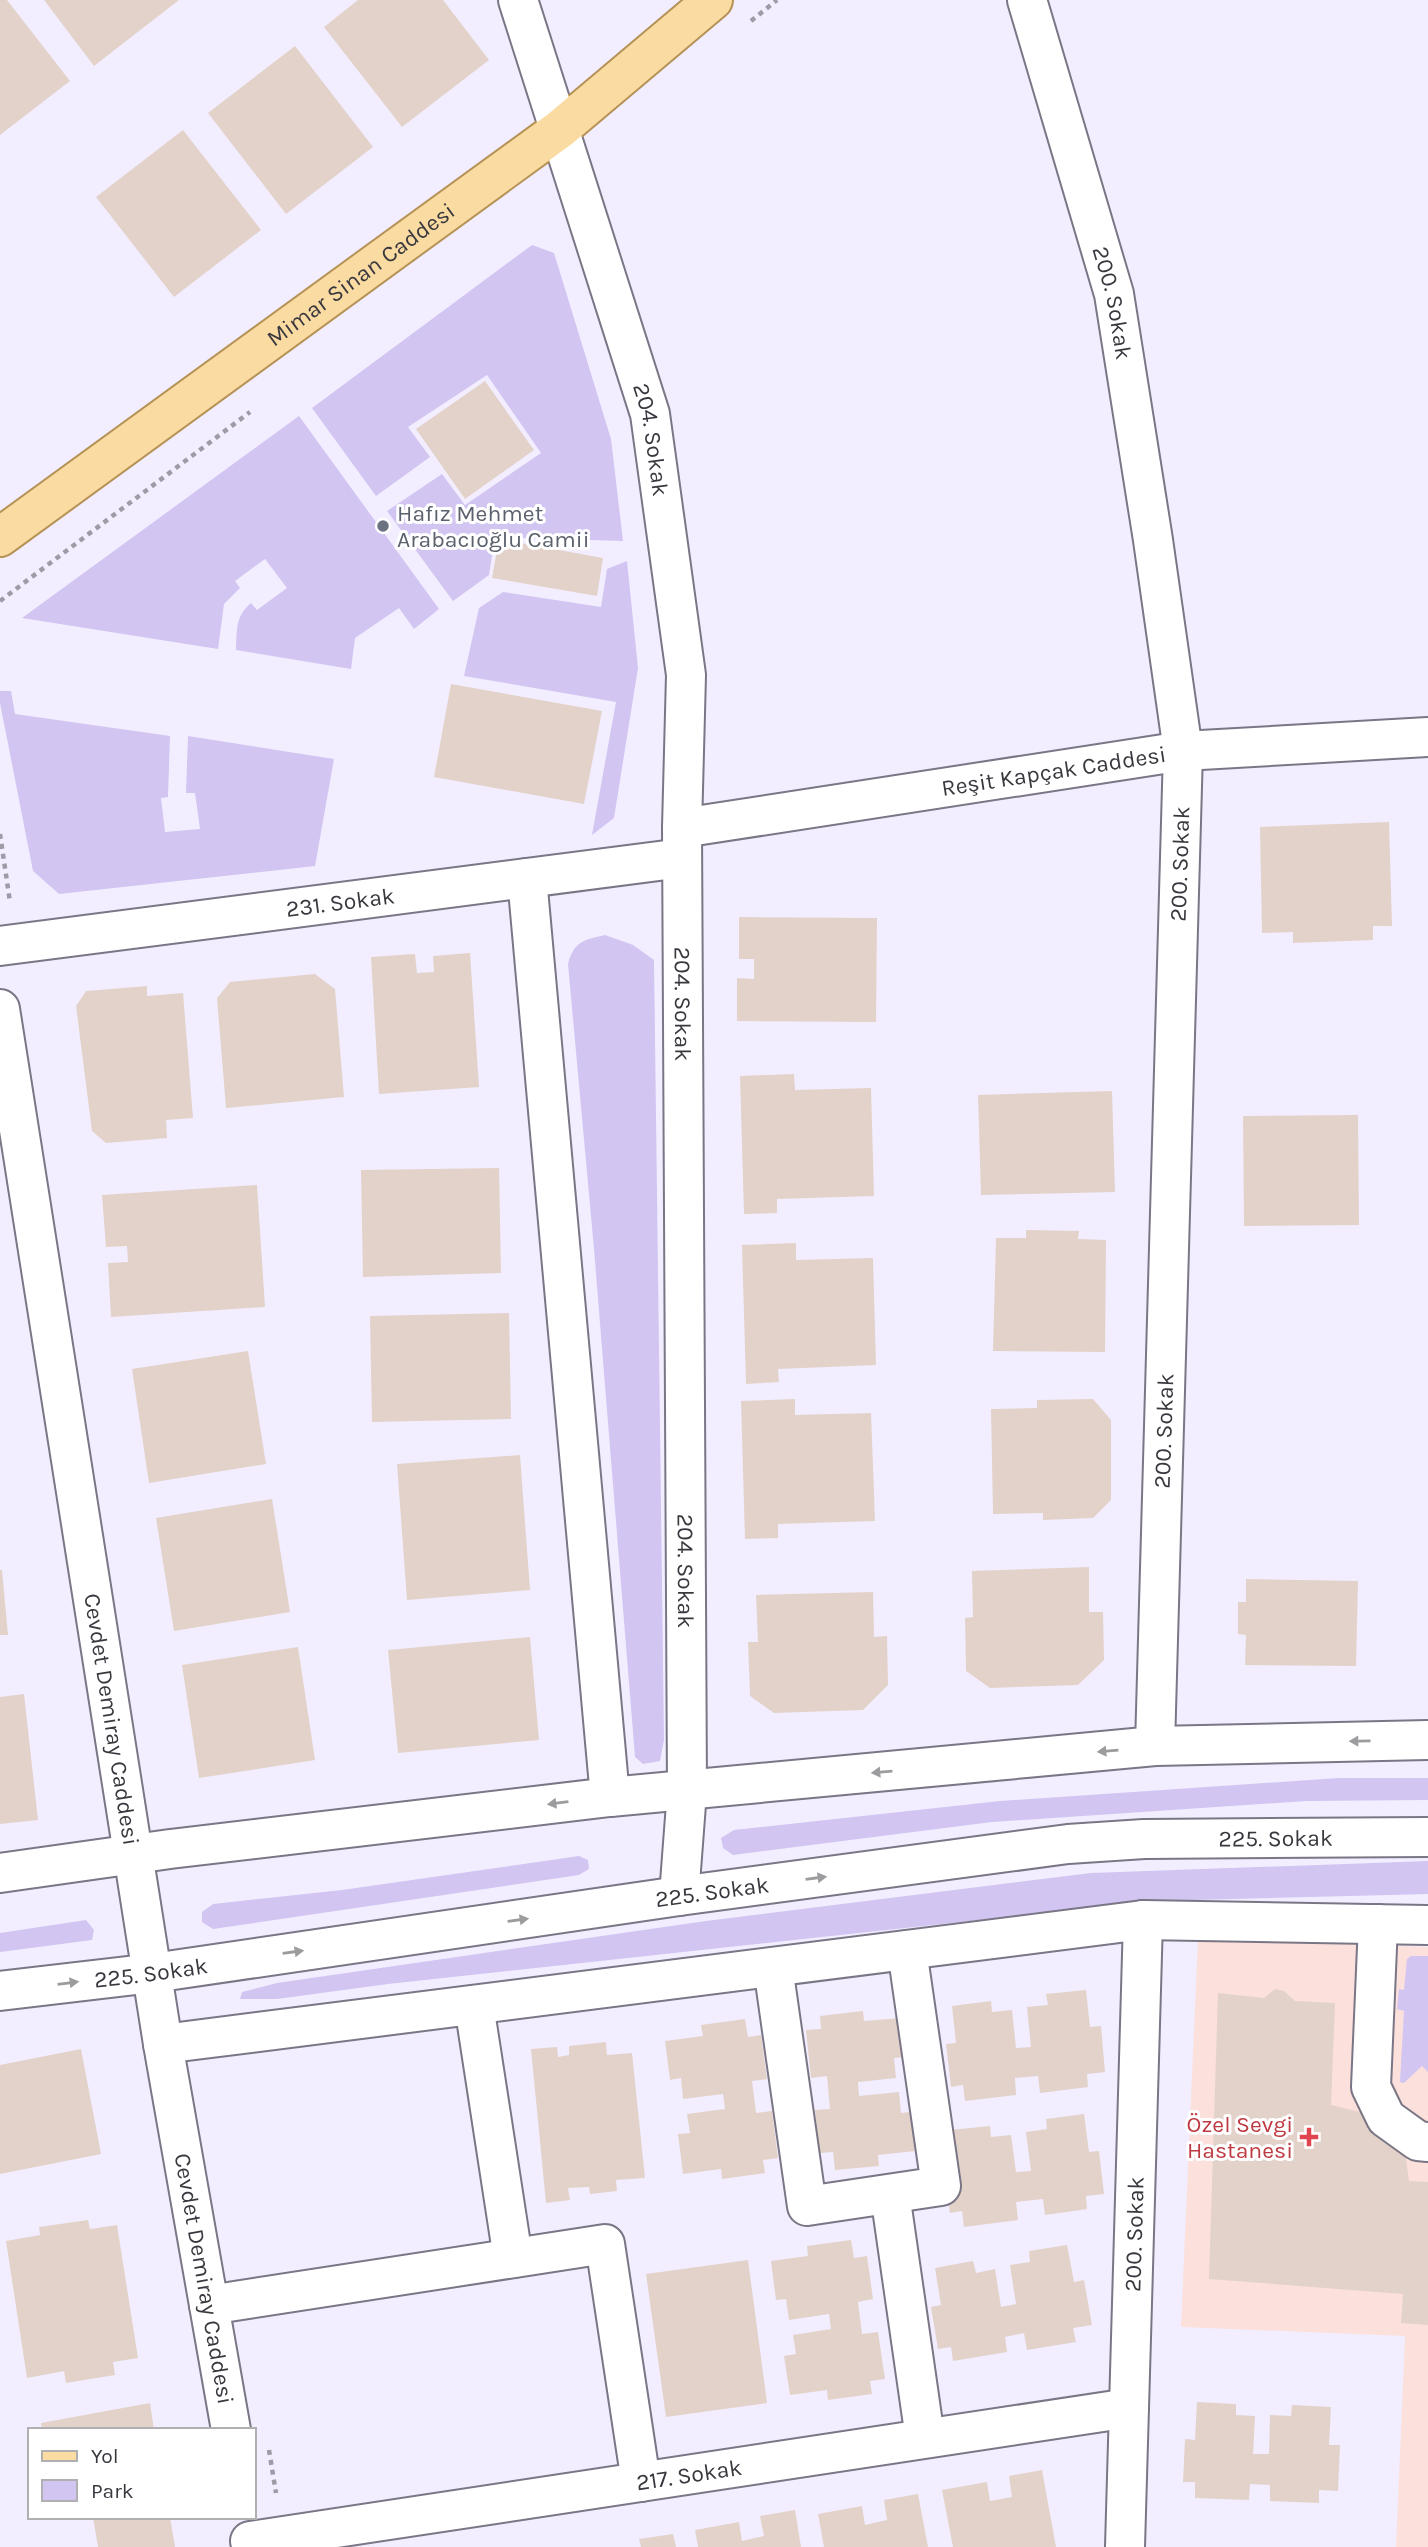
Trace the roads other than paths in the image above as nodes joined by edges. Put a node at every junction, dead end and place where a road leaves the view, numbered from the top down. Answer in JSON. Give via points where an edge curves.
{"nodes":[{"id":1,"x":518,"y":0,"type":"edge"},
{"id":2,"x":713,"y":0,"type":"edge"},
{"id":3,"x":1027,"y":0,"type":"edge"},
{"id":4,"x":560,"y":129,"type":"junction"},
{"id":5,"x":0,"y":537,"type":"edge"},
{"id":6,"x":1428,"y":737,"type":"edge"},
{"id":7,"x":1183,"y":751,"type":"junction"},
{"id":8,"x":682,"y":843,"type":"junction"},
{"id":9,"x":527,"y":878,"type":"junction"},
{"id":10,"x":0,"y":946,"type":"edge"},
{"id":11,"x":1,"y":1025,"type":"edge"},
{"id":12,"x":1428,"y":1740,"type":"edge"},
{"id":13,"x":1156,"y":1746,"type":"junction"},
{"id":14,"x":687,"y":1791,"type":"junction"},
{"id":15,"x":610,"y":1797,"type":"junction"},
{"id":16,"x":1428,"y":1837,"type":"edge"},
{"id":17,"x":134,"y":1854,"type":"junction"},
{"id":18,"x":0,"y":1873,"type":"edge"},
{"id":19,"x":679,"y":1896,"type":"junction"},
{"id":20,"x":1143,"y":1920,"type":"junction"},
{"id":21,"x":1378,"y":1924,"type":"junction"},
{"id":22,"x":1428,"y":1925,"type":"edge"},
{"id":23,"x":907,"y":1950,"type":"junction"},
{"id":24,"x":773,"y":1967,"type":"junction"},
{"id":25,"x":153,"y":1973,"type":"junction"},
{"id":26,"x":0,"y":1991,"type":"edge"},
{"id":27,"x":474,"y":2005,"type":"junction"},
{"id":28,"x":163,"y":2044,"type":"junction"},
{"id":29,"x":1428,"y":2142,"type":"edge"},
{"id":30,"x":890,"y":2194,"type":"junction"},
{"id":31,"x":513,"y":2258,"type":"junction"},
{"id":32,"x":209,"y":2305,"type":"junction"},
{"id":33,"x":1129,"y":2408,"type":"junction"},
{"id":34,"x":231,"y":2428,"type":"edge"},
{"id":35,"x":925,"y":2438,"type":"junction"},
{"id":36,"x":641,"y":2482,"type":"junction"},
{"id":37,"x":249,"y":2535,"type":"edge"},
{"id":38,"x":1125,"y":2547,"type":"edge"}],
"edges":[{"from":1,"to":4,"type":"street","name":"204. Sokak"},
{"from":2,"to":4,"type":"main road","name":"Mimar Sinan Caddesi"},
{"from":3,"to":7,"type":"street","name":"200. Sokak","via":[[1114,294]]},
{"from":4,"to":5,"type":"main road","name":"Mimar Sinan Caddesi"},
{"from":4,"to":8,"type":"street","name":"204. Sokak","via":[[650,414],[685,674]]},
{"from":6,"to":7,"type":"street","name":"Reşit Kapçak Caddesi"},
{"from":7,"to":8,"type":"street","name":"Reşit Kapçak Caddesi"},
{"from":7,"to":13,"type":"street","name":"200. Sokak"},
{"from":8,"to":9,"type":"street","name":"231. Sokak"},
{"from":8,"to":14,"type":"street","name":"204. Sokak"},
{"from":9,"to":10,"type":"street","name":"231. Sokak"},
{"from":9,"to":15,"type":"street"},
{"from":11,"to":17,"type":"street","name":"Cevdet Demiray Caddesi"},
{"from":12,"to":13,"type":"street","one_way":true},
{"from":13,"to":14,"type":"street","one_way":true},
{"from":14,"to":15,"type":"street"},
{"from":14,"to":19,"type":"street","name":"204. Sokak"},
{"from":15,"to":17,"type":"street","one_way":true},
{"from":19,"to":16,"type":"street","name":"225. Sokak","one_way":true,"via":[[1068,1844],[1144,1839]]},
{"from":17,"to":18,"type":"street"},
{"from":17,"to":25,"type":"street","name":"Cevdet Demiray Caddesi"},
{"from":25,"to":19,"type":"street","name":"225. Sokak","one_way":true},
{"from":20,"to":21,"type":"street"},
{"from":20,"to":23,"type":"street"},
{"from":20,"to":33,"type":"street","name":"200. Sokak"},
{"from":21,"to":22,"type":"street"},
{"from":21,"to":29,"type":"street","via":[[1371,2087],[1386,2118],[1418,2141]]},
{"from":23,"to":24,"type":"street"},
{"from":23,"to":30,"type":"street","via":[[941,2186]]},
{"from":24,"to":27,"type":"street"},
{"from":24,"to":30,"type":"street","via":[[807,2206]]},
{"from":26,"to":25,"type":"street","name":"225. Sokak","one_way":true},
{"from":25,"to":28,"type":"street","name":"Cevdet Demiray Caddesi"},
{"from":27,"to":28,"type":"street"},
{"from":27,"to":31,"type":"street"},
{"from":28,"to":32,"type":"street","name":"Cevdet Demiray Caddesi"},
{"from":30,"to":35,"type":"street"},
{"from":31,"to":32,"type":"street"},
{"from":31,"to":36,"type":"street","via":[[605,2244]]},
{"from":32,"to":34,"type":"street","name":"Cevdet Demiray Caddesi"},
{"from":33,"to":35,"type":"street","name":"217. Sokak"},
{"from":33,"to":38,"type":"street","name":"200. Sokak"},
{"from":35,"to":36,"type":"street","name":"217. Sokak"},
{"from":36,"to":37,"type":"street","name":"217. Sokak"}]}
